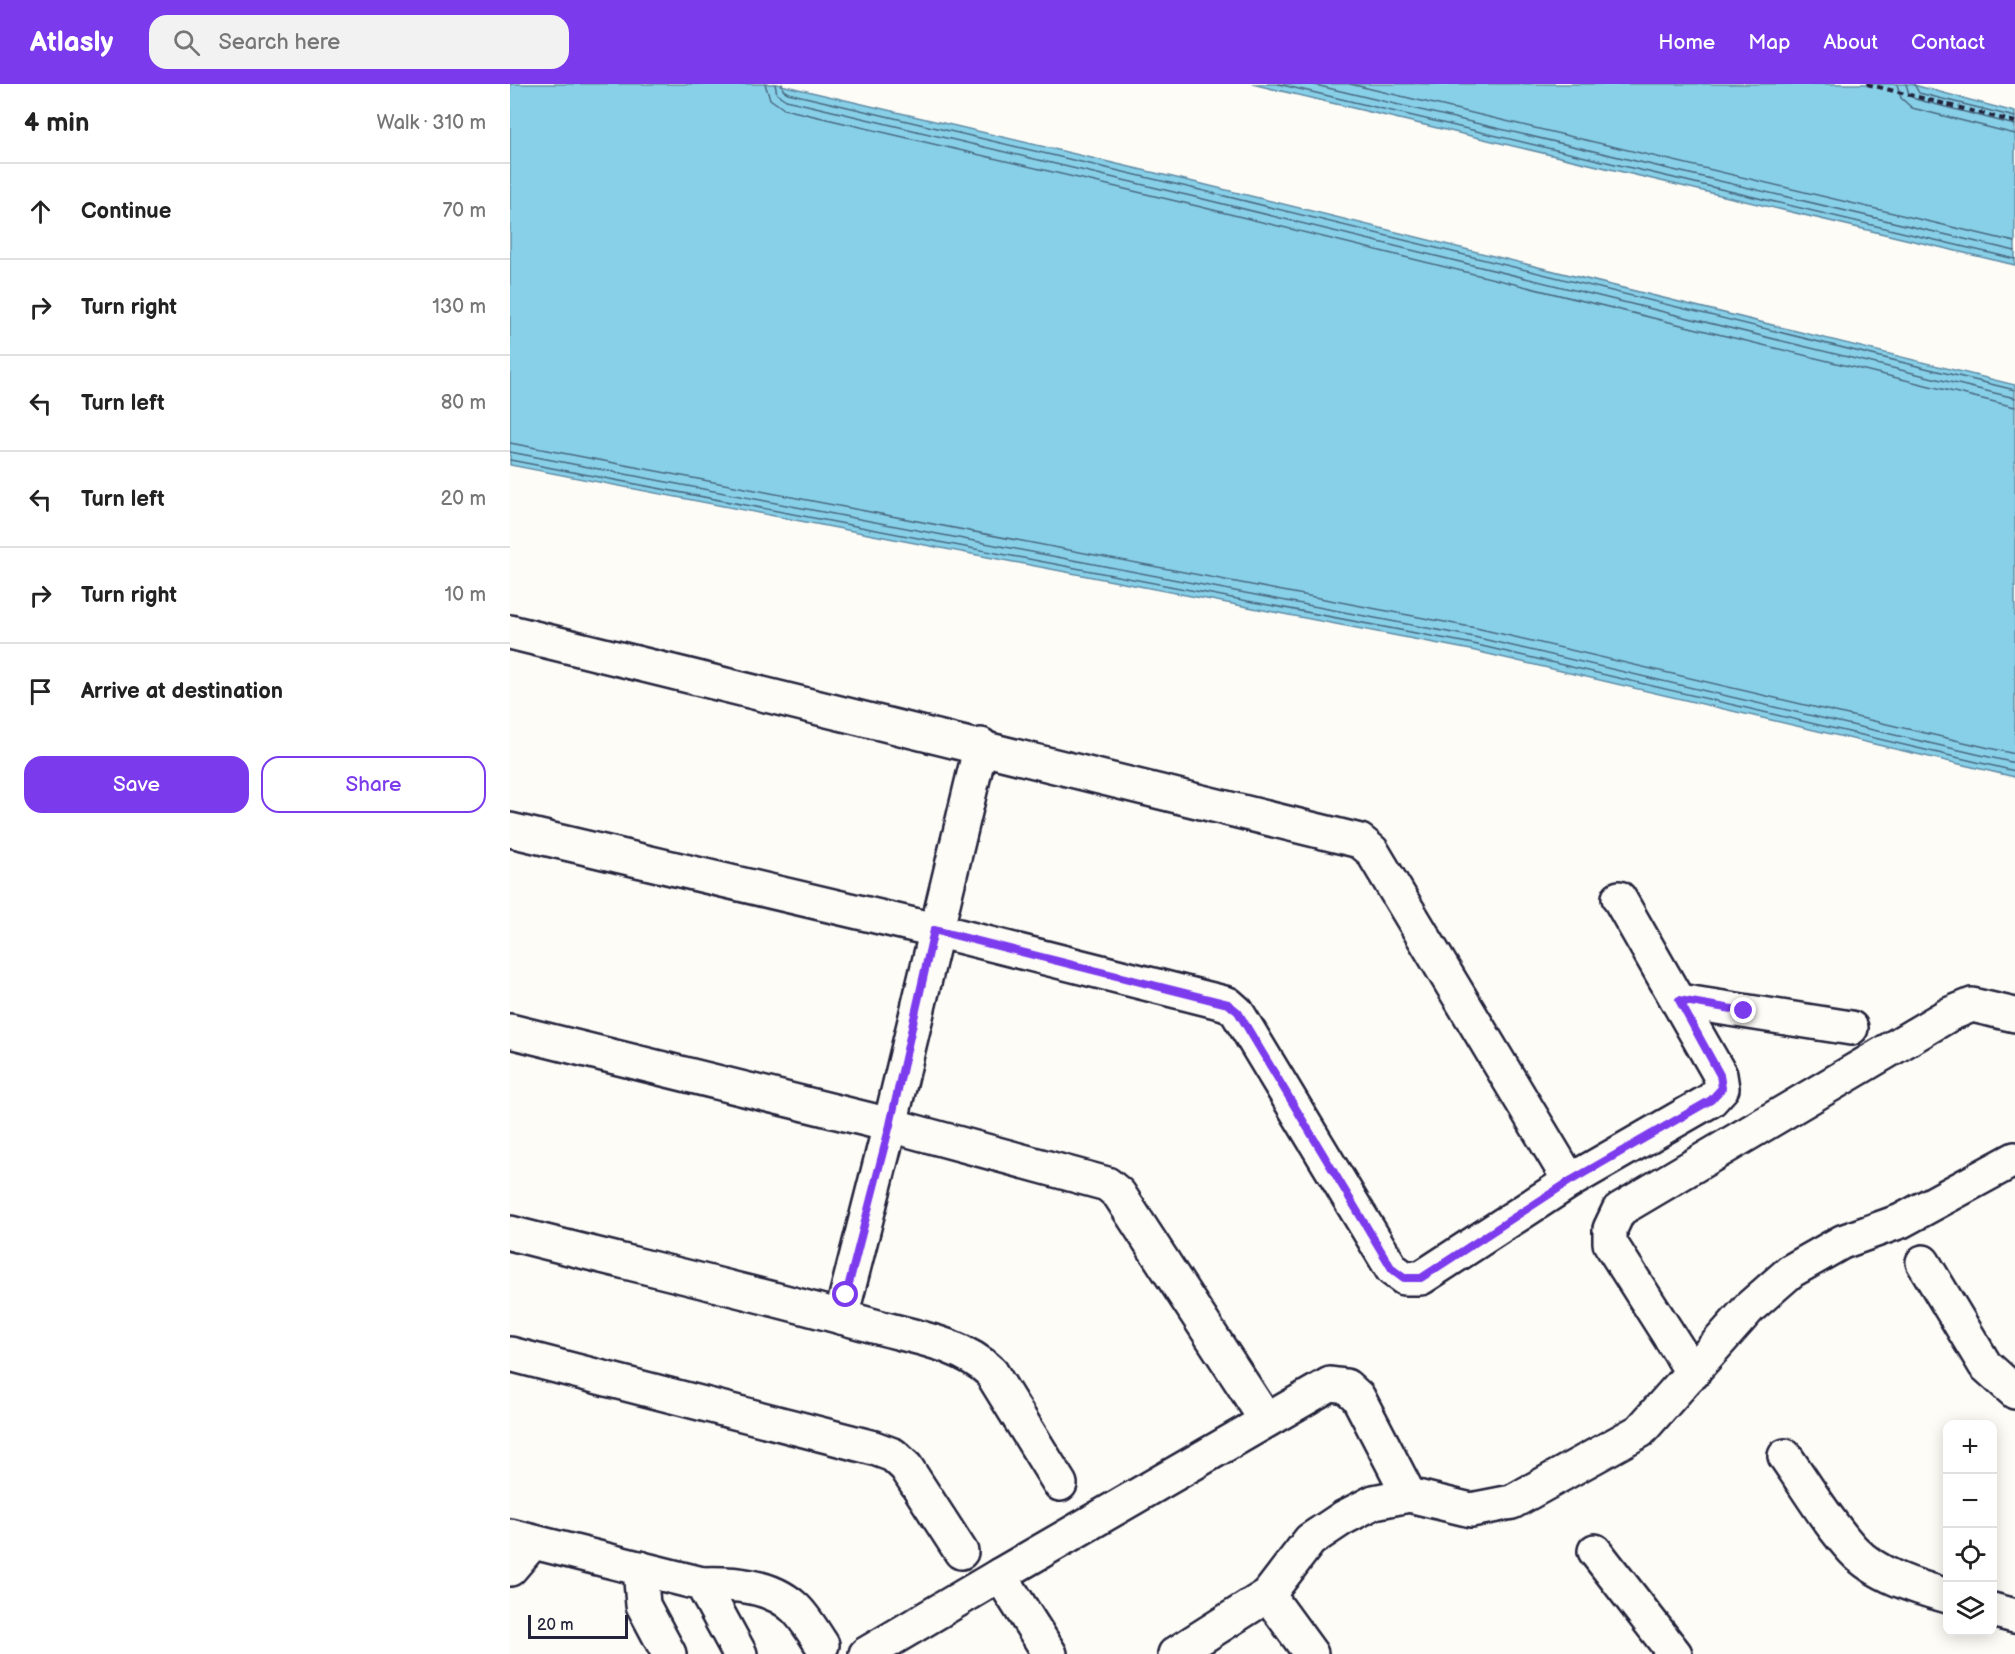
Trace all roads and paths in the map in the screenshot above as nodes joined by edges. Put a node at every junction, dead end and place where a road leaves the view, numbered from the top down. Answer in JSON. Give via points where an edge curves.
{"nodes":[{"id":1,"x":1867,"y":84,"type":"edge"},
{"id":2,"x":2015,"y":122,"type":"edge"},
{"id":3,"x":510,"y":632,"type":"edge"},
{"id":4,"x":981,"y":746,"type":"junction"},
{"id":5,"x":510,"y":830,"type":"edge"},
{"id":6,"x":1619,"y":898,"type":"dead end"},
{"id":7,"x":934,"y":930,"type":"junction"},
{"id":8,"x":1679,"y":1000,"type":"junction"},
{"id":9,"x":2015,"y":1015,"type":"edge"},
{"id":10,"x":1851,"y":1028,"type":"dead end"},
{"id":11,"x":510,"y":1031,"type":"edge"},
{"id":12,"x":890,"y":1125,"type":"junction"},
{"id":13,"x":2015,"y":1159,"type":"edge"},
{"id":14,"x":1570,"y":1181,"type":"junction"},
{"id":15,"x":510,"y":1233,"type":"edge"},
{"id":16,"x":1923,"y":1262,"type":"dead end"},
{"id":17,"x":841,"y":1317,"type":"junction"},
{"id":18,"x":510,"y":1353,"type":"edge"},
{"id":19,"x":1693,"y":1373,"type":"junction"},
{"id":20,"x":2015,"y":1392,"type":"edge"},
{"id":21,"x":1266,"y":1420,"type":"junction"},
{"id":22,"x":1785,"y":1456,"type":"dead end"},
{"id":23,"x":1060,"y":1484,"type":"dead end"},
{"id":24,"x":1409,"y":1495,"type":"junction"},
{"id":25,"x":522,"y":1539,"type":"edge"},
{"id":26,"x":1595,"y":1551,"type":"dead end"},
{"id":27,"x":961,"y":1552,"type":"dead end"},
{"id":28,"x":640,"y":1568,"type":"junction"},
{"id":29,"x":510,"y":1569,"type":"edge"},
{"id":30,"x":999,"y":1575,"type":"junction"},
{"id":31,"x":702,"y":1584,"type":"junction"},
{"id":32,"x":1268,"y":1595,"type":"junction"},
{"id":33,"x":1943,"y":1595,"type":"edge"},
{"id":34,"x":1997,"y":1611,"type":"edge"},
{"id":35,"x":2015,"y":1616,"type":"edge"},
{"id":36,"x":822,"y":1645,"type":"dead end"},
{"id":37,"x":669,"y":1654,"type":"edge"},
{"id":38,"x":740,"y":1654,"type":"edge"},
{"id":39,"x":866,"y":1654,"type":"edge"},
{"id":40,"x":1050,"y":1654,"type":"edge"},
{"id":41,"x":1175,"y":1654,"type":"edge"},
{"id":42,"x":1311,"y":1654,"type":"edge"},
{"id":43,"x":1675,"y":1654,"type":"edge"}],
"edges":[{"from":1,"to":2,"type":"path"},
{"from":3,"to":4,"type":"street"},
{"from":4,"to":7,"type":"street"},
{"from":4,"to":14,"type":"street","via":[[1360,841],[1372,851]]},
{"from":5,"to":7,"type":"street"},
{"from":6,"to":8,"type":"street"},
{"from":7,"to":12,"type":"street"},
{"from":7,"to":14,"type":"street","via":[[1228,1004],[1238,1012],[1392,1269],[1404,1278],[1421,1278]]},
{"from":8,"to":10,"type":"street"},
{"from":8,"to":14,"type":"street","via":[[1720,1075],[1722,1088],[1711,1100]]},
{"from":9,"to":19,"type":"street","via":[[1971,1005],[1950,1014],[1619,1210],[1610,1229],[1610,1243]]},
{"from":11,"to":12,"type":"street"},
{"from":12,"to":17,"type":"street"},
{"from":12,"to":21,"type":"street","via":[[1107,1184],[1119,1194]]},
{"from":13,"to":19,"type":"street","via":[[1901,1221],[1842,1242],[1791,1271],[1750,1307]]},
{"from":15,"to":17,"type":"street"},
{"from":16,"to":20,"type":"street","via":[[1985,1365]]},
{"from":17,"to":23,"type":"street","via":[[980,1360]]},
{"from":18,"to":27,"type":"street","via":[[893,1455],[906,1467]]},
{"from":19,"to":24,"type":"street","via":[[1640,1431],[1512,1502],[1471,1510]]},
{"from":21,"to":24,"type":"street","via":[[1330,1384],[1346,1386],[1358,1397]]},
{"from":21,"to":30,"type":"street"},
{"from":22,"to":33,"type":"street","via":[[1854,1551],[1882,1571]]},
{"from":24,"to":32,"type":"street","via":[[1374,1502],[1311,1540]]},
{"from":25,"to":28,"type":"street"},
{"from":25,"to":29,"type":"street"},
{"from":26,"to":43,"type":"street"},
{"from":28,"to":31,"type":"street"},
{"from":28,"to":37,"type":"street","via":[[643,1605]]},
{"from":30,"to":39,"type":"street"},
{"from":30,"to":40,"type":"street"},
{"from":31,"to":36,"type":"street","via":[[734,1583],[779,1597],[795,1608]]},
{"from":31,"to":38,"type":"street"},
{"from":32,"to":41,"type":"street"},
{"from":32,"to":42,"type":"street"},
{"from":34,"to":35,"type":"street"}]}
